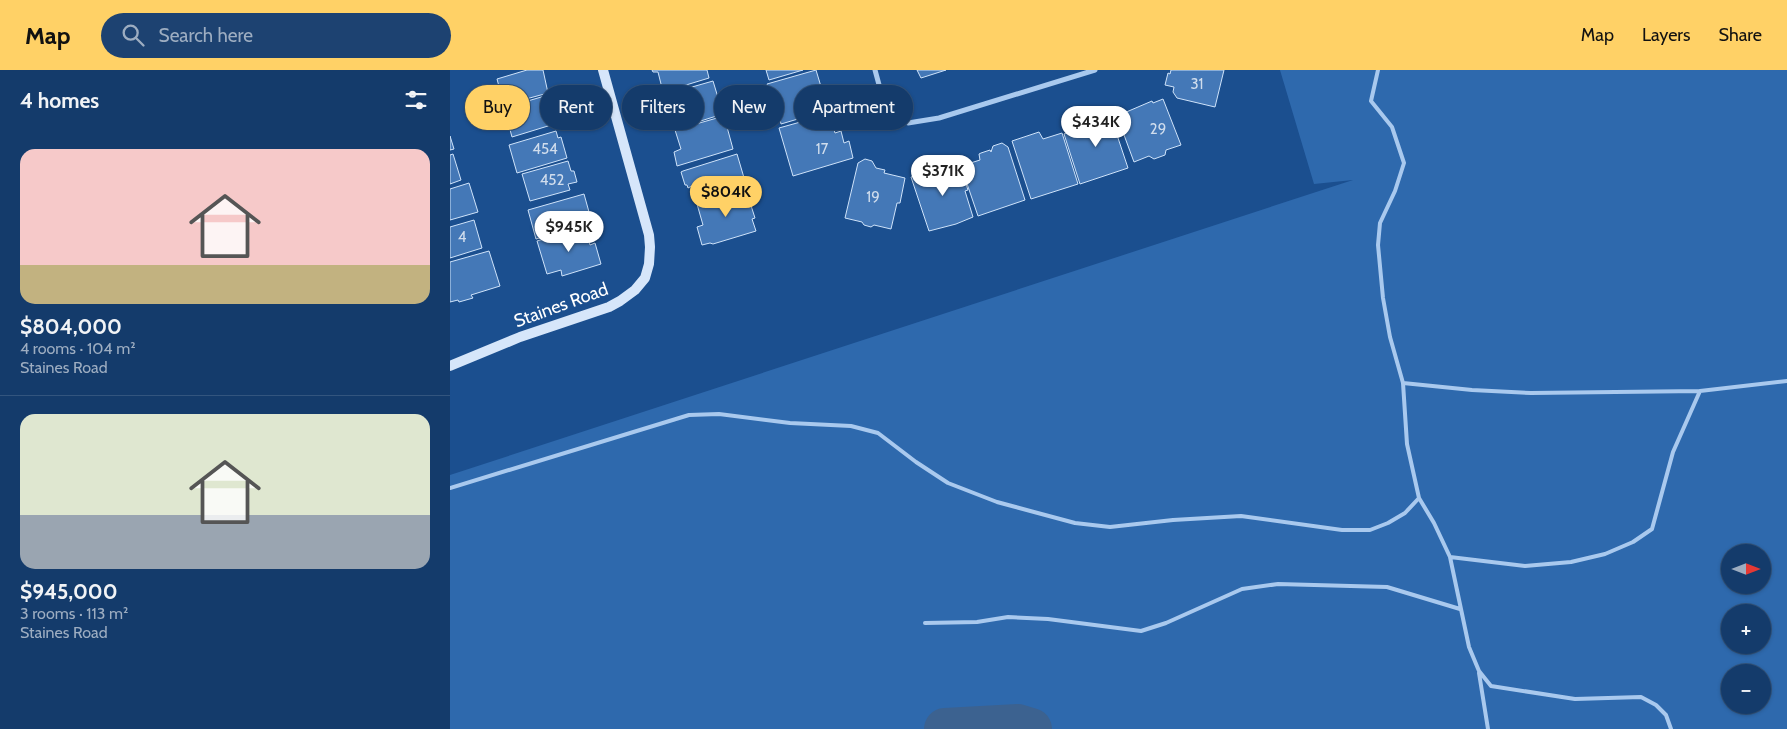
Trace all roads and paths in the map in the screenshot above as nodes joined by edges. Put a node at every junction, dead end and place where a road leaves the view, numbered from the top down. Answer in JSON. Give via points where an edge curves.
{"nodes":[{"id":1,"x":603,"y":70,"type":"edge"},
{"id":2,"x":875,"y":70,"type":"edge"},
{"id":3,"x":1095,"y":70,"type":"edge"},
{"id":4,"x":1378,"y":70,"type":"edge"},
{"id":5,"x":450,"y":366,"type":"edge"},
{"id":6,"x":1787,"y":381,"type":"edge"},
{"id":7,"x":1403,"y":383,"type":"junction"},
{"id":8,"x":1700,"y":391,"type":"junction"},
{"id":9,"x":450,"y":488,"type":"edge"},
{"id":10,"x":1419,"y":498,"type":"junction"},
{"id":11,"x":1450,"y":556,"type":"junction"},
{"id":12,"x":1460,"y":609,"type":"junction"},
{"id":13,"x":924,"y":623,"type":"dead end"},
{"id":14,"x":1479,"y":670,"type":"junction"},
{"id":15,"x":1488,"y":729,"type":"edge"},
{"id":16,"x":1670,"y":729,"type":"edge"}],
"edges":[{"from":1,"to":5,"type":"street","name":"Staines Road","via":[[649,235],[649,264],[645,278],[635,290],[610,307],[520,337]]},
{"from":2,"to":3,"type":"street","via":[[889,112],[896,119],[908,123],[939,118]]},
{"from":4,"to":7,"type":"lane","via":[[1371,101],[1392,127],[1404,163],[1380,223],[1378,245],[1390,337]]},
{"from":6,"to":8,"type":"lane"},
{"from":7,"to":8,"type":"lane","via":[[1531,393]]},
{"from":7,"to":10,"type":"lane","via":[[1407,444]]},
{"from":8,"to":11,"type":"lane","via":[[1673,452],[1652,529],[1633,542],[1606,554],[1571,562],[1525,566]]},
{"from":9,"to":10,"type":"lane","via":[[689,415],[719,414],[790,423],[851,426],[878,433],[948,483],[997,502],[1075,523],[1110,526],[1241,516],[1342,530],[1370,530],[1405,513]]},
{"from":10,"to":11,"type":"lane"},
{"from":11,"to":12,"type":"lane"},
{"from":12,"to":13,"type":"lane","via":[[1387,587],[1278,584],[1242,589],[1141,631],[1008,617],[977,622]]},
{"from":12,"to":14,"type":"lane"},
{"from":14,"to":15,"type":"lane"},
{"from":14,"to":16,"type":"lane","via":[[1491,686],[1575,699],[1641,697],[1656,704],[1666,715]]}]}
